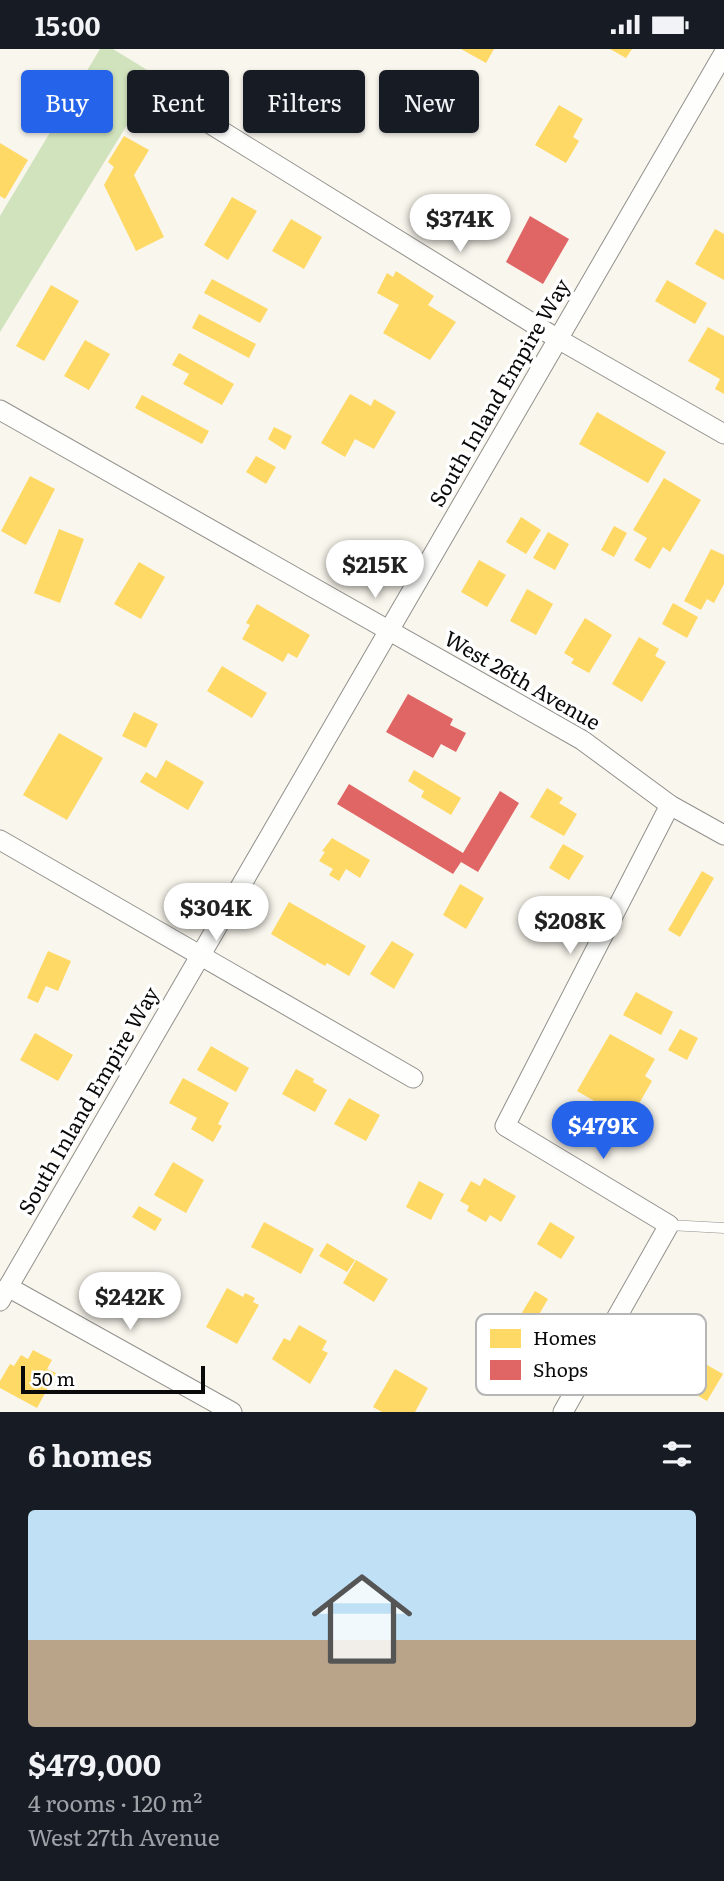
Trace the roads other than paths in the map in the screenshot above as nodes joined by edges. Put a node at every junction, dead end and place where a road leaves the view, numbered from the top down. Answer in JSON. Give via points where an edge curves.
{"nodes":[{"id":1,"x":724,"y":53,"type":"edge"},
{"id":2,"x":225,"y":133,"type":"edge"},
{"id":3,"x":558,"y":339,"type":"junction"},
{"id":4,"x":0,"y":410,"type":"edge"},
{"id":5,"x":724,"y":434,"type":"edge"},
{"id":6,"x":389,"y":630,"type":"junction"},
{"id":7,"x":670,"y":805,"type":"junction"},
{"id":8,"x":724,"y":835,"type":"edge"},
{"id":9,"x":0,"y":840,"type":"edge"},
{"id":10,"x":200,"y":957,"type":"junction"},
{"id":11,"x":413,"y":1078,"type":"dead end"},
{"id":12,"x":669,"y":1226,"type":"junction"},
{"id":13,"x":724,"y":1228,"type":"edge"},
{"id":14,"x":4,"y":1294,"type":"edge"},
{"id":15,"x":619,"y":1314,"type":"edge"},
{"id":16,"x":573,"y":1395,"type":"edge"},
{"id":17,"x":232,"y":1412,"type":"edge"},
{"id":18,"x":563,"y":1412,"type":"edge"}],
"edges":[{"from":1,"to":3,"type":"street","name":"South Inland Empire Way"},
{"from":2,"to":3,"type":"street"},
{"from":3,"to":5,"type":"street"},
{"from":3,"to":6,"type":"street","name":"South Inland Empire Way"},
{"from":4,"to":6,"type":"street","name":"West 26th Avenue"},
{"from":6,"to":7,"type":"street","name":"West 26th Avenue","via":[[582,740]]},
{"from":6,"to":10,"type":"street","name":"South Inland Empire Way"},
{"from":7,"to":8,"type":"street","name":"West 26th Avenue"},
{"from":7,"to":12,"type":"street","via":[[505,1126]]},
{"from":9,"to":10,"type":"street"},
{"from":10,"to":11,"type":"street"},
{"from":10,"to":14,"type":"street","name":"South Inland Empire Way"},
{"from":12,"to":13,"type":"lane"},
{"from":12,"to":15,"type":"street"},
{"from":14,"to":17,"type":"street"},
{"from":16,"to":18,"type":"street"}]}
